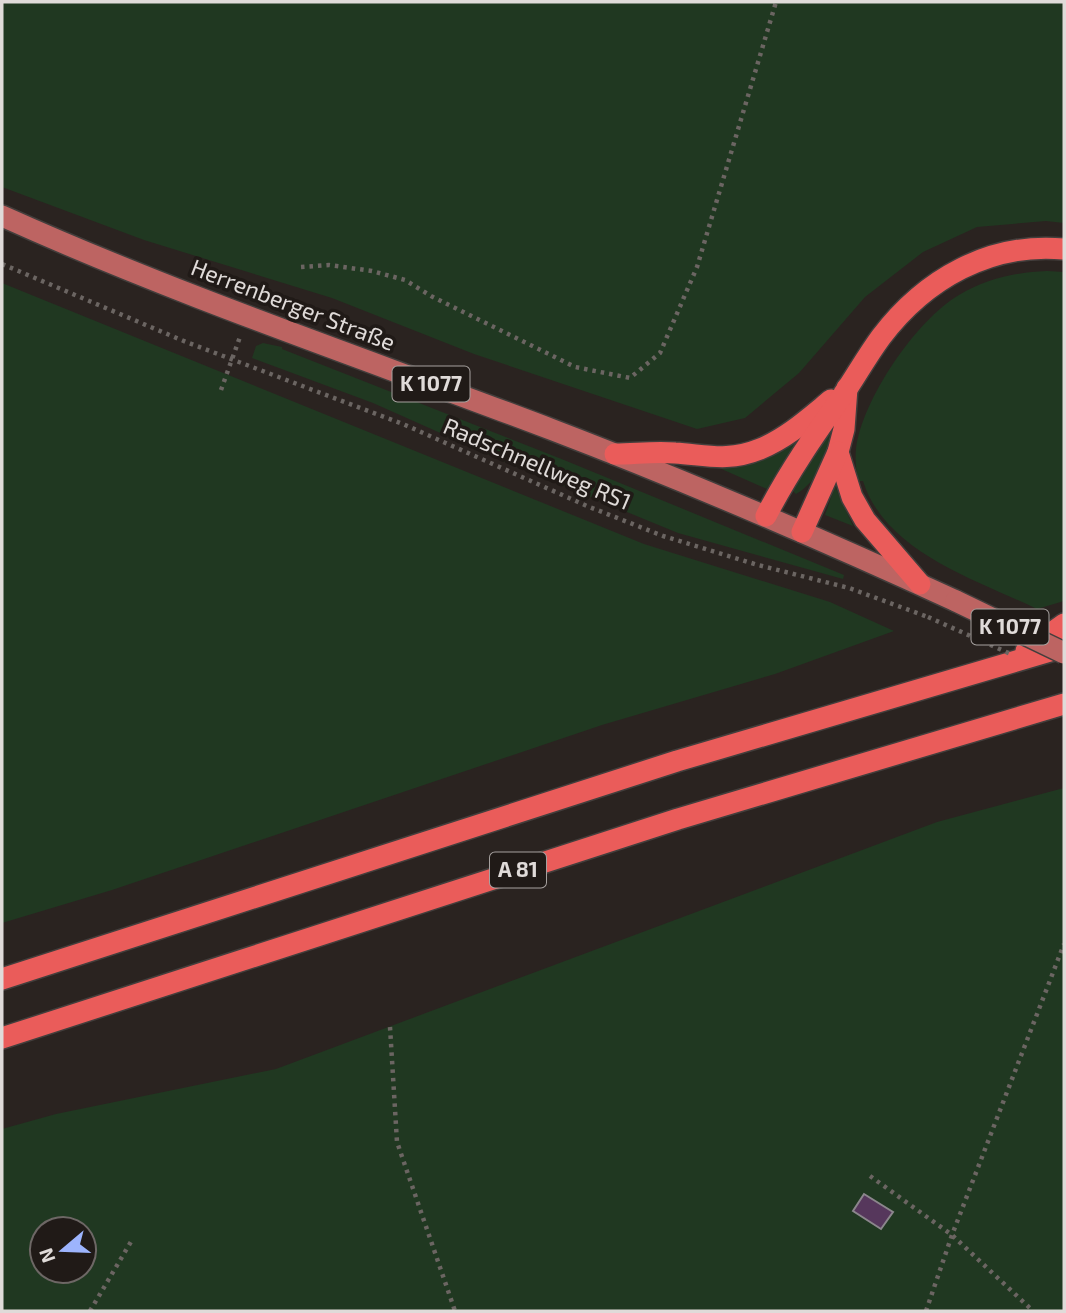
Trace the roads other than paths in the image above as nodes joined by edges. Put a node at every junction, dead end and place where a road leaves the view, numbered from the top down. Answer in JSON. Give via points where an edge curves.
{"nodes":[{"id":1,"x":2,"y":216,"type":"edge"},
{"id":2,"x":1064,"y":249,"type":"edge"},
{"id":3,"x":847,"y":388,"type":"junction"},
{"id":4,"x":838,"y":452,"type":"junction"},
{"id":5,"x":615,"y":454,"type":"junction"},
{"id":6,"x":766,"y":516,"type":"junction"},
{"id":7,"x":802,"y":532,"type":"junction"},
{"id":8,"x":920,"y":584,"type":"junction"},
{"id":9,"x":1064,"y":624,"type":"edge"},
{"id":10,"x":1064,"y":650,"type":"edge"},
{"id":11,"x":1015,"y":661,"type":"junction"},
{"id":12,"x":1064,"y":704,"type":"edge"},
{"id":13,"x":2,"y":979,"type":"edge"},
{"id":14,"x":2,"y":1038,"type":"edge"}],
"edges":[{"from":1,"to":5,"type":"main road","name":"Herrenberger Straße","number":"K 1077","via":[[247,317]]},
{"from":2,"to":3,"type":"highway","via":[[1003,253],[972,263],[934,284],[889,328]]},
{"from":3,"to":4,"type":"highway"},
{"from":3,"to":5,"type":"highway","via":[[785,436],[740,455]]},
{"from":3,"to":6,"type":"highway"},
{"from":4,"to":7,"type":"highway"},
{"from":4,"to":8,"type":"highway","via":[[852,497],[865,520]]},
{"from":5,"to":6,"type":"main road","name":"Herrenberger Straße","number":"K 1077"},
{"from":6,"to":7,"type":"main road","name":"Herrenberger Straße","number":"K 1077"},
{"from":7,"to":8,"type":"main road","number":"K 1077"},
{"from":8,"to":10,"type":"main road","number":"K 1077","bridge":true},
{"from":9,"to":11,"type":"highway","number":"A 81"},
{"from":10,"to":11,"type":"highway","number":"A 81"},
{"from":11,"to":13,"type":"highway","number":"A 81","via":[[677,761]]},
{"from":12,"to":14,"type":"highway","number":"A 81","via":[[678,818]]}]}
